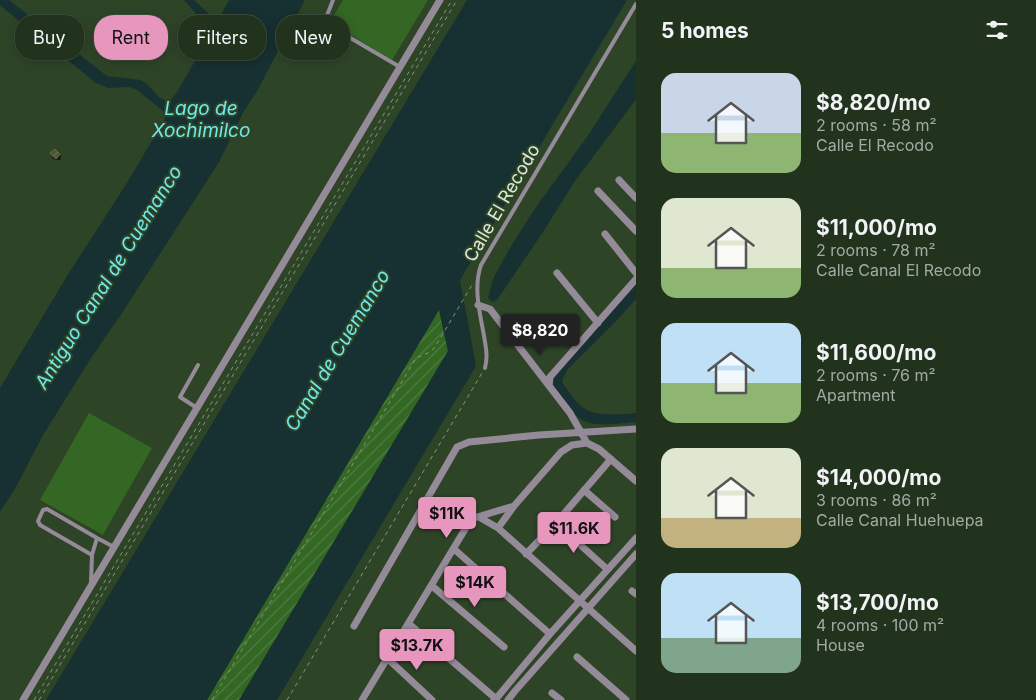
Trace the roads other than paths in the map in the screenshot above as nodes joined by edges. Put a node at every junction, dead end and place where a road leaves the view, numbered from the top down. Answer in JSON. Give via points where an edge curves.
{"nodes":[{"id":1,"x":333,"y":0,"type":"edge"},
{"id":2,"x":440,"y":0,"type":"edge"},
{"id":3,"x":636,"y":4,"type":"edge"},
{"id":4,"x":400,"y":67,"type":"junction"},
{"id":5,"x":619,"y":180,"type":"dead end"},
{"id":6,"x":598,"y":191,"type":"dead end"},
{"id":7,"x":636,"y":198,"type":"edge"},
{"id":8,"x":636,"y":231,"type":"edge"},
{"id":9,"x":605,"y":234,"type":"dead end"},
{"id":10,"x":557,"y":273,"type":"dead end"},
{"id":11,"x":636,"y":273,"type":"edge"},
{"id":12,"x":636,"y":279,"type":"edge"},
{"id":13,"x":478,"y":305,"type":"junction"},
{"id":14,"x":598,"y":323,"type":"junction"},
{"id":15,"x":198,"y":365,"type":"dead end"},
{"id":16,"x":485,"y":368,"type":"road end"},
{"id":17,"x":549,"y":385,"type":"junction"},
{"id":18,"x":197,"y":408,"type":"junction"},
{"id":19,"x":636,"y":429,"type":"edge"},
{"id":20,"x":581,"y":432,"type":"junction"},
{"id":21,"x":587,"y":443,"type":"junction"},
{"id":22,"x":611,"y":459,"type":"junction"},
{"id":23,"x":636,"y":481,"type":"edge"},
{"id":24,"x":584,"y":490,"type":"junction"},
{"id":25,"x":514,"y":506,"type":"junction"},
{"id":26,"x":479,"y":516,"type":"junction"},
{"id":27,"x":615,"y":517,"type":"dead end"},
{"id":28,"x":556,"y":523,"type":"junction"},
{"id":29,"x":498,"y":528,"type":"junction"},
{"id":30,"x":97,"y":538,"type":"junction"},
{"id":31,"x":636,"y":538,"type":"edge"},
{"id":32,"x":114,"y":547,"type":"junction"},
{"id":33,"x":454,"y":549,"type":"junction"},
{"id":34,"x":526,"y":554,"type":"junction"},
{"id":35,"x":636,"y":554,"type":"edge"},
{"id":36,"x":92,"y":555,"type":"junction"},
{"id":37,"x":607,"y":569,"type":"junction"},
{"id":38,"x":91,"y":586,"type":"junction"},
{"id":39,"x":432,"y":586,"type":"junction"},
{"id":40,"x":579,"y":602,"type":"junction"},
{"id":41,"x":587,"y":608,"type":"junction"},
{"id":42,"x":409,"y":624,"type":"junction"},
{"id":43,"x":354,"y":626,"type":"dead end"},
{"id":44,"x":550,"y":634,"type":"junction"},
{"id":45,"x":504,"y":647,"type":"dead end"},
{"id":46,"x":636,"y":651,"type":"edge"},
{"id":47,"x":577,"y":657,"type":"dead end"},
{"id":48,"x":387,"y":658,"type":"junction"},
{"id":49,"x":552,"y":693,"type":"dead end"},
{"id":50,"x":495,"y":699,"type":"edge"},
{"id":51,"x":22,"y":700,"type":"edge"},
{"id":52,"x":363,"y":700,"type":"edge"},
{"id":53,"x":432,"y":700,"type":"edge"},
{"id":54,"x":508,"y":700,"type":"edge"},
{"id":55,"x":561,"y":700,"type":"edge"},
{"id":56,"x":626,"y":700,"type":"edge"}],
"edges":[{"from":1,"to":4,"type":"lane","via":[[326,18],[330,26]]},
{"from":2,"to":4,"type":"street"},
{"from":3,"to":13,"type":"lane","name":"Calle El Recodo","via":[[481,265],[477,276]]},
{"from":4,"to":18,"type":"street"},
{"from":5,"to":7,"type":"street"},
{"from":6,"to":8,"type":"street"},
{"from":9,"to":11,"type":"street"},
{"from":10,"to":14,"type":"street"},
{"from":12,"to":14,"type":"street"},
{"from":13,"to":16,"type":"lane","name":"Calle El Recodo","via":[[488,358]]},
{"from":13,"to":17,"type":"street","via":[[490,309]]},
{"from":14,"to":17,"type":"street","via":[[552,374]]},
{"from":15,"to":18,"type":"lane","via":[[180,397]]},
{"from":17,"to":20,"type":"street"},
{"from":18,"to":32,"type":"street"},
{"from":19,"to":20,"type":"street"},
{"from":20,"to":21,"type":"street"},
{"from":20,"to":43,"type":"street","via":[[468,442],[457,447]]},
{"from":21,"to":22,"type":"street"},
{"from":21,"to":25,"type":"street","via":[[572,445],[562,452]]},
{"from":22,"to":23,"type":"street"},
{"from":22,"to":24,"type":"street"},
{"from":24,"to":27,"type":"street"},
{"from":24,"to":28,"type":"street"},
{"from":25,"to":26,"type":"street"},
{"from":25,"to":29,"type":"street"},
{"from":26,"to":29,"type":"street"},
{"from":26,"to":33,"type":"street","via":[[470,521]]},
{"from":28,"to":34,"type":"street"},
{"from":28,"to":37,"type":"street"},
{"from":29,"to":34,"type":"street"},
{"from":30,"to":32,"type":"lane"},
{"from":30,"to":36,"type":"lane"},
{"from":30,"to":36,"type":"lane","via":[[47,509],[43,510],[38,521]]},
{"from":31,"to":37,"type":"street"},
{"from":32,"to":38,"type":"street"},
{"from":33,"to":39,"type":"street"},
{"from":33,"to":44,"type":"street"},
{"from":34,"to":40,"type":"street"},
{"from":35,"to":41,"type":"street"},
{"from":36,"to":38,"type":"lane"},
{"from":37,"to":40,"type":"street"},
{"from":38,"to":51,"type":"street"},
{"from":39,"to":42,"type":"street"},
{"from":39,"to":45,"type":"street"},
{"from":40,"to":41,"type":"street"},
{"from":40,"to":44,"type":"street"},
{"from":41,"to":46,"type":"street"},
{"from":41,"to":54,"type":"street"},
{"from":42,"to":48,"type":"street"},
{"from":42,"to":50,"type":"street"},
{"from":44,"to":50,"type":"street"},
{"from":47,"to":56,"type":"street"},
{"from":48,"to":52,"type":"street"},
{"from":48,"to":53,"type":"street"},
{"from":49,"to":55,"type":"street"}]}
